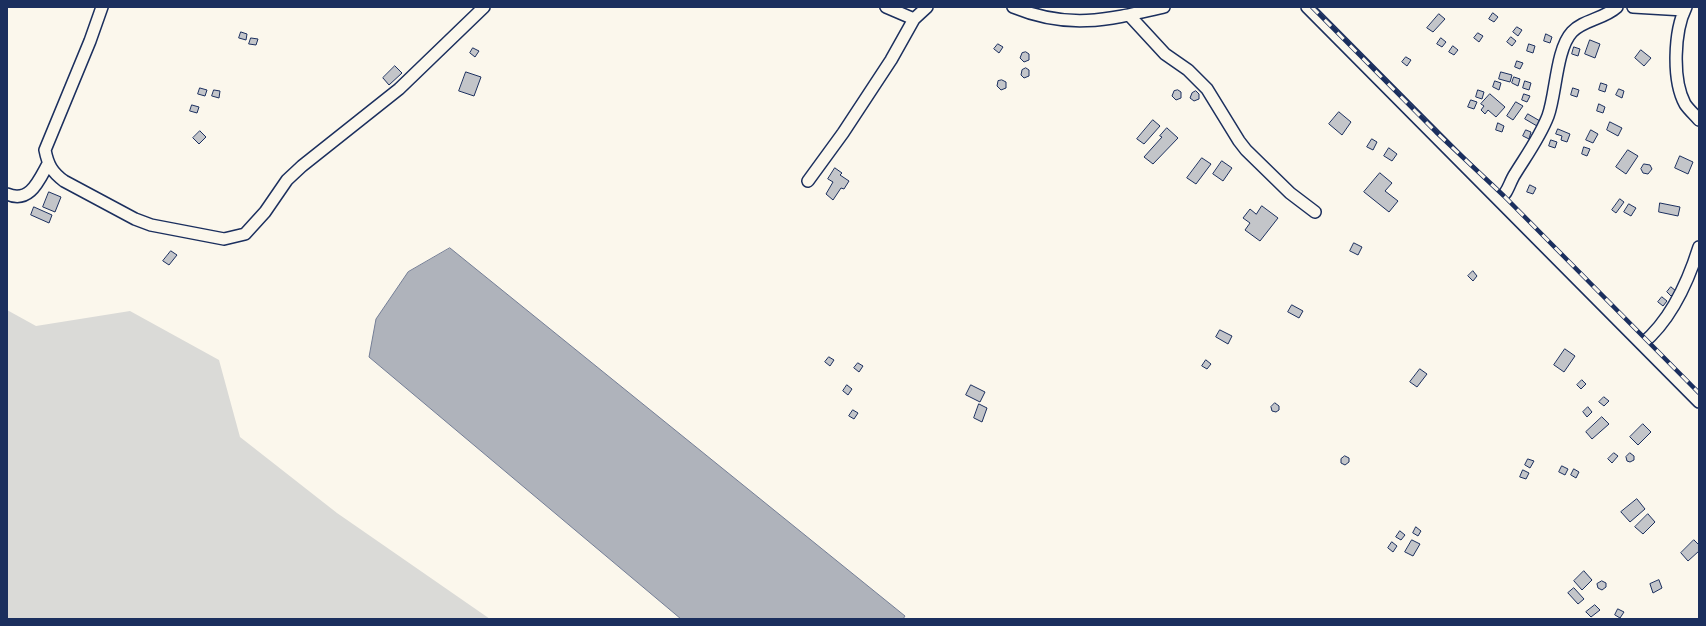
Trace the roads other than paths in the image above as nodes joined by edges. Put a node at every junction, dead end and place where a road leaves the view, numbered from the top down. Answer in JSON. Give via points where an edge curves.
{"nodes":[{"id":1,"x":102,"y":7,"type":"edge"},
{"id":2,"x":466,"y":7,"type":"edge"},
{"id":3,"x":886,"y":7,"type":"edge"},
{"id":4,"x":927,"y":7,"type":"edge"},
{"id":5,"x":1013,"y":7,"type":"edge"},
{"id":6,"x":1164,"y":7,"type":"edge"},
{"id":7,"x":1307,"y":7,"type":"edge"},
{"id":8,"x":1617,"y":7,"type":"edge"},
{"id":9,"x":1633,"y":7,"type":"edge"},
{"id":10,"x":1685,"y":9,"type":"edge"},
{"id":11,"x":480,"y":10,"type":"edge"},
{"id":12,"x":1129,"y":15,"type":"junction"},
{"id":13,"x":914,"y":19,"type":"junction"},
{"id":14,"x":1699,"y":120,"type":"edge"},
{"id":15,"x":48,"y":164,"type":"junction"},
{"id":16,"x":808,"y":181,"type":"dead end"},
{"id":17,"x":7,"y":194,"type":"edge"},
{"id":18,"x":1499,"y":199,"type":"junction"},
{"id":19,"x":1315,"y":212,"type":"dead end"},
{"id":20,"x":1699,"y":247,"type":"edge"},
{"id":21,"x":1642,"y":344,"type":"junction"},
{"id":22,"x":1699,"y":402,"type":"edge"}],
"edges":[{"from":1,"to":15,"type":"street","via":[[45,150]]},
{"from":2,"to":11,"type":"street"},
{"from":3,"to":13,"type":"street"},
{"from":4,"to":13,"type":"street"},
{"from":5,"to":12,"type":"street","via":[[1049,19],[1068,21],[1095,21]]},
{"from":6,"to":12,"type":"street"},
{"from":7,"to":18,"type":"street"},
{"from":8,"to":18,"type":"street","via":[[1572,32],[1557,69],[1548,115],[1504,196]]},
{"from":9,"to":10,"type":"street"},
{"from":10,"to":14,"type":"street","via":[[1675,50],[1676,70],[1685,104]]},
{"from":11,"to":15,"type":"street","via":[[399,89],[307,161],[287,180],[265,212],[245,234],[224,239],[151,225],[64,181],[55,175]]},
{"from":12,"to":19,"type":"street","via":[[1165,54],[1188,70],[1207,89],[1246,150],[1290,193]]},
{"from":13,"to":16,"type":"street","via":[[891,60]]},
{"from":15,"to":17,"type":"street","via":[[34,190],[24,195]]},
{"from":18,"to":21,"type":"street"},
{"from":20,"to":21,"type":"street","via":[[1677,300],[1667,316]]},
{"from":21,"to":22,"type":"street"}]}
